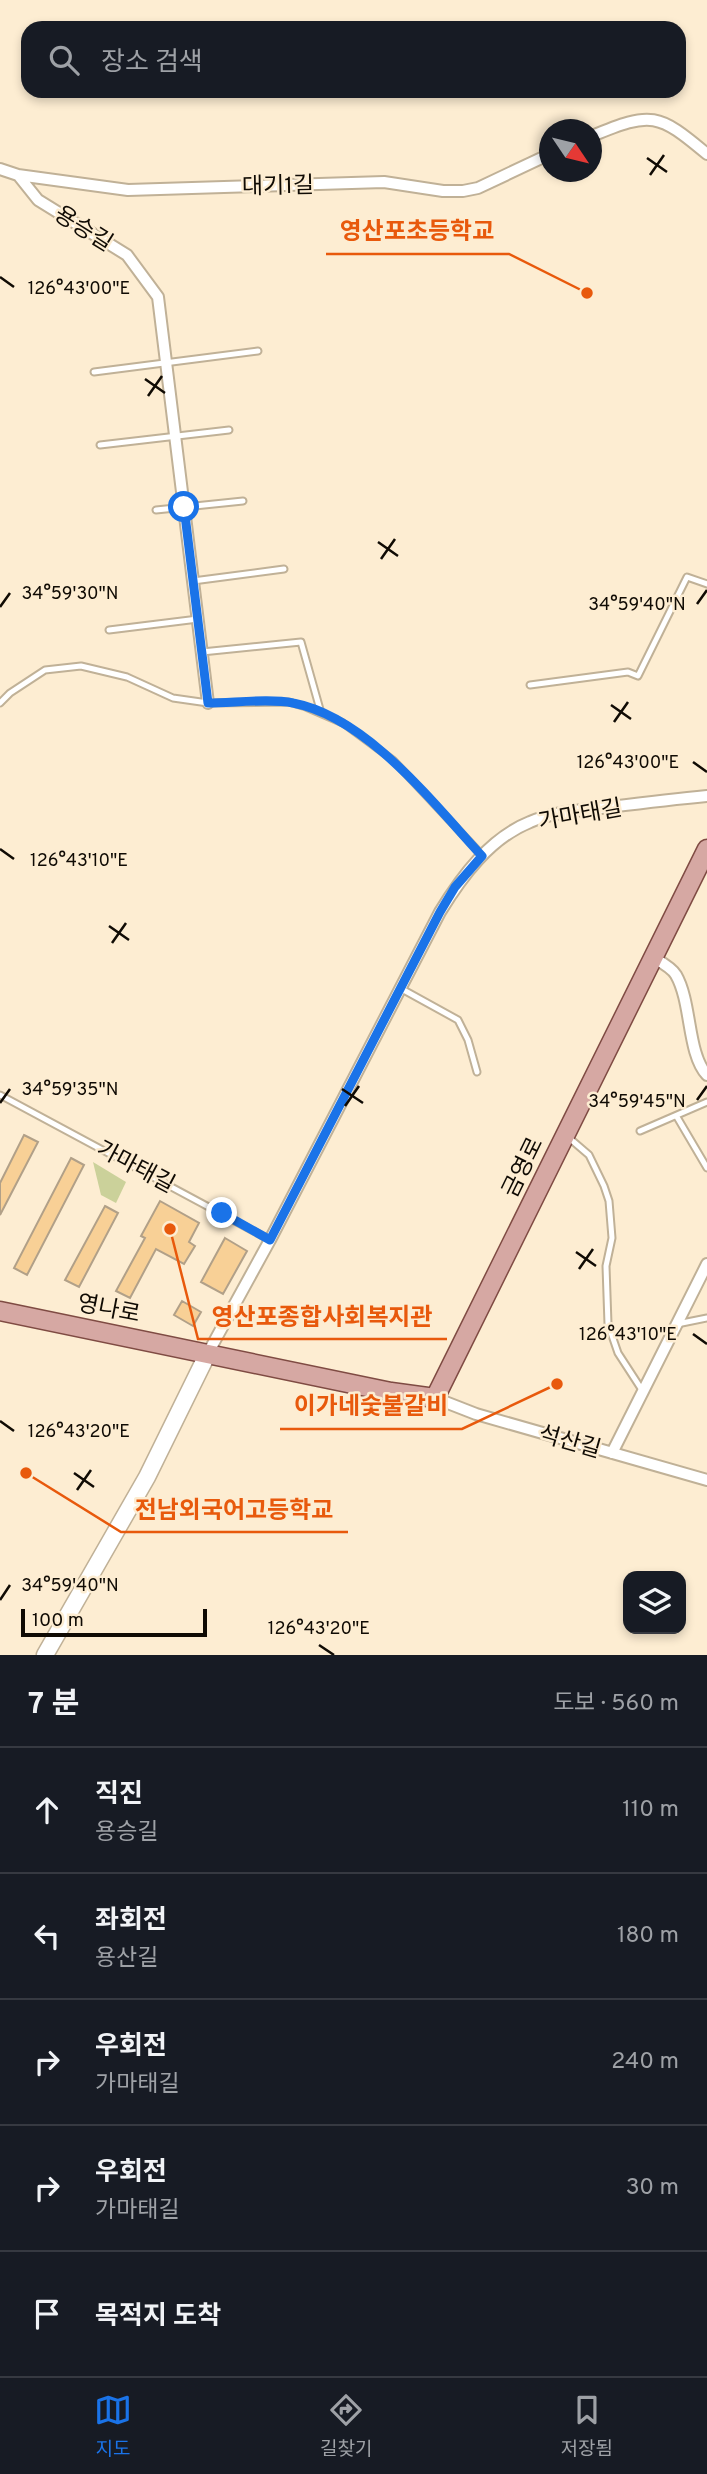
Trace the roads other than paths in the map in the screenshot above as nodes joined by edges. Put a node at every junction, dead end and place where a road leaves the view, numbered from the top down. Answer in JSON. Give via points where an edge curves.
{"nodes":[{"id":1,"x":602,"y":131,"type":"edge"},
{"id":2,"x":707,"y":154,"type":"edge"},
{"id":3,"x":539,"y":159,"type":"edge"},
{"id":4,"x":0,"y":169,"type":"edge"},
{"id":5,"x":18,"y":175,"type":"junction"},
{"id":6,"x":258,"y":351,"type":"dead end"},
{"id":7,"x":167,"y":363,"type":"junction"},
{"id":8,"x":94,"y":372,"type":"dead end"},
{"id":9,"x":229,"y":430,"type":"dead end"},
{"id":10,"x":176,"y":436,"type":"junction"},
{"id":11,"x":100,"y":446,"type":"dead end"},
{"id":12,"x":243,"y":501,"type":"dead end"},
{"id":13,"x":184,"y":507,"type":"junction"},
{"id":14,"x":156,"y":510,"type":"dead end"},
{"id":15,"x":284,"y":569,"type":"dead end"},
{"id":16,"x":193,"y":581,"type":"junction"},
{"id":17,"x":707,"y":584,"type":"edge"},
{"id":18,"x":198,"y":619,"type":"junction"},
{"id":19,"x":109,"y":630,"type":"dead end"},
{"id":20,"x":202,"y":652,"type":"junction"},
{"id":21,"x":530,"y":685,"type":"dead end"},
{"id":22,"x":0,"y":703,"type":"edge"},
{"id":23,"x":208,"y":703,"type":"junction"},
{"id":24,"x":321,"y":713,"type":"junction"},
{"id":25,"x":707,"y":796,"type":"edge"},
{"id":26,"x":707,"y":849,"type":"edge"},
{"id":27,"x":482,"y":856,"type":"junction"},
{"id":28,"x":654,"y":958,"type":"junction"},
{"id":29,"x":400,"y":988,"type":"junction"},
{"id":30,"x":477,"y":1072,"type":"dead end"},
{"id":31,"x":707,"y":1075,"type":"edge"},
{"id":32,"x":0,"y":1095,"type":"edge"},
{"id":33,"x":707,"y":1102,"type":"edge"},
{"id":34,"x":677,"y":1117,"type":"junction"},
{"id":35,"x":640,"y":1131,"type":"dead end"},
{"id":36,"x":566,"y":1134,"type":"junction"},
{"id":37,"x":707,"y":1168,"type":"edge"},
{"id":38,"x":270,"y":1240,"type":"junction"},
{"id":39,"x":707,"y":1264,"type":"edge"},
{"id":40,"x":0,"y":1311,"type":"edge"},
{"id":41,"x":707,"y":1318,"type":"edge"},
{"id":42,"x":677,"y":1324,"type":"junction"},
{"id":43,"x":208,"y":1353,"type":"junction"},
{"id":44,"x":644,"y":1392,"type":"junction"},
{"id":45,"x":435,"y":1398,"type":"junction"},
{"id":46,"x":612,"y":1453,"type":"junction"},
{"id":47,"x":707,"y":1480,"type":"edge"},
{"id":48,"x":44,"y":1655,"type":"edge"}],
"edges":[{"from":1,"to":2,"type":"street","via":[[652,118],[676,129]]},
{"from":3,"to":5,"type":"street","name":"대기1길","via":[[463,191],[384,182],[128,190]]},
{"from":4,"to":5,"type":"street","name":"대기1길"},
{"from":5,"to":7,"type":"street","name":"용승길","via":[[38,200],[127,255],[158,297]]},
{"from":6,"to":7,"type":"lane"},
{"from":7,"to":8,"type":"lane"},
{"from":7,"to":10,"type":"street","name":"용승길"},
{"from":9,"to":10,"type":"lane"},
{"from":10,"to":11,"type":"lane"},
{"from":10,"to":13,"type":"street","name":"용승길"},
{"from":12,"to":13,"type":"lane"},
{"from":13,"to":14,"type":"lane"},
{"from":13,"to":16,"type":"street","name":"용승길"},
{"from":15,"to":16,"type":"lane"},
{"from":16,"to":18,"type":"street","name":"용승길"},
{"from":17,"to":21,"type":"lane","via":[[687,577],[638,676],[628,673]]},
{"from":18,"to":19,"type":"lane"},
{"from":18,"to":20,"type":"street","name":"용승길"},
{"from":20,"to":23,"type":"street","name":"용승길"},
{"from":20,"to":24,"type":"lane","via":[[301,642]]},
{"from":22,"to":23,"type":"lane","via":[[45,670],[81,666],[128,677],[173,698]]},
{"from":23,"to":24,"type":"lane","via":[[289,702]]},
{"from":24,"to":27,"type":"lane","via":[[343,723],[393,760]]},
{"from":25,"to":27,"type":"street","name":"가마태길","via":[[546,816],[518,828]]},
{"from":26,"to":28,"type":"main road","name":"금영로"},
{"from":27,"to":29,"type":"street","name":"가마태길","via":[[450,895]]},
{"from":28,"to":31,"type":"street","via":[[675,972],[689,1013],[696,1055]]},
{"from":28,"to":36,"type":"main road","name":"금영로"},
{"from":29,"to":30,"type":"lane","via":[[458,1020]]},
{"from":29,"to":38,"type":"street","name":"가마태길"},
{"from":32,"to":38,"type":"lane","name":"가마태길"},
{"from":33,"to":34,"type":"lane"},
{"from":34,"to":35,"type":"lane"},
{"from":34,"to":37,"type":"lane"},
{"from":36,"to":44,"type":"lane","via":[[589,1155],[609,1201],[608,1324],[618,1353]]},
{"from":36,"to":45,"type":"main road","name":"금영로"},
{"from":38,"to":43,"type":"street","name":"가마태길"},
{"from":39,"to":42,"type":"street"},
{"from":40,"to":43,"type":"main road","name":"영나로"},
{"from":41,"to":42,"type":"lane"},
{"from":42,"to":44,"type":"street"},
{"from":43,"to":45,"type":"main road","name":"영나로"},
{"from":43,"to":48,"type":"street","via":[[147,1477]]},
{"from":44,"to":46,"type":"street"},
{"from":45,"to":46,"type":"street","name":"석산길"},
{"from":46,"to":47,"type":"street","name":"석산길"}]}
